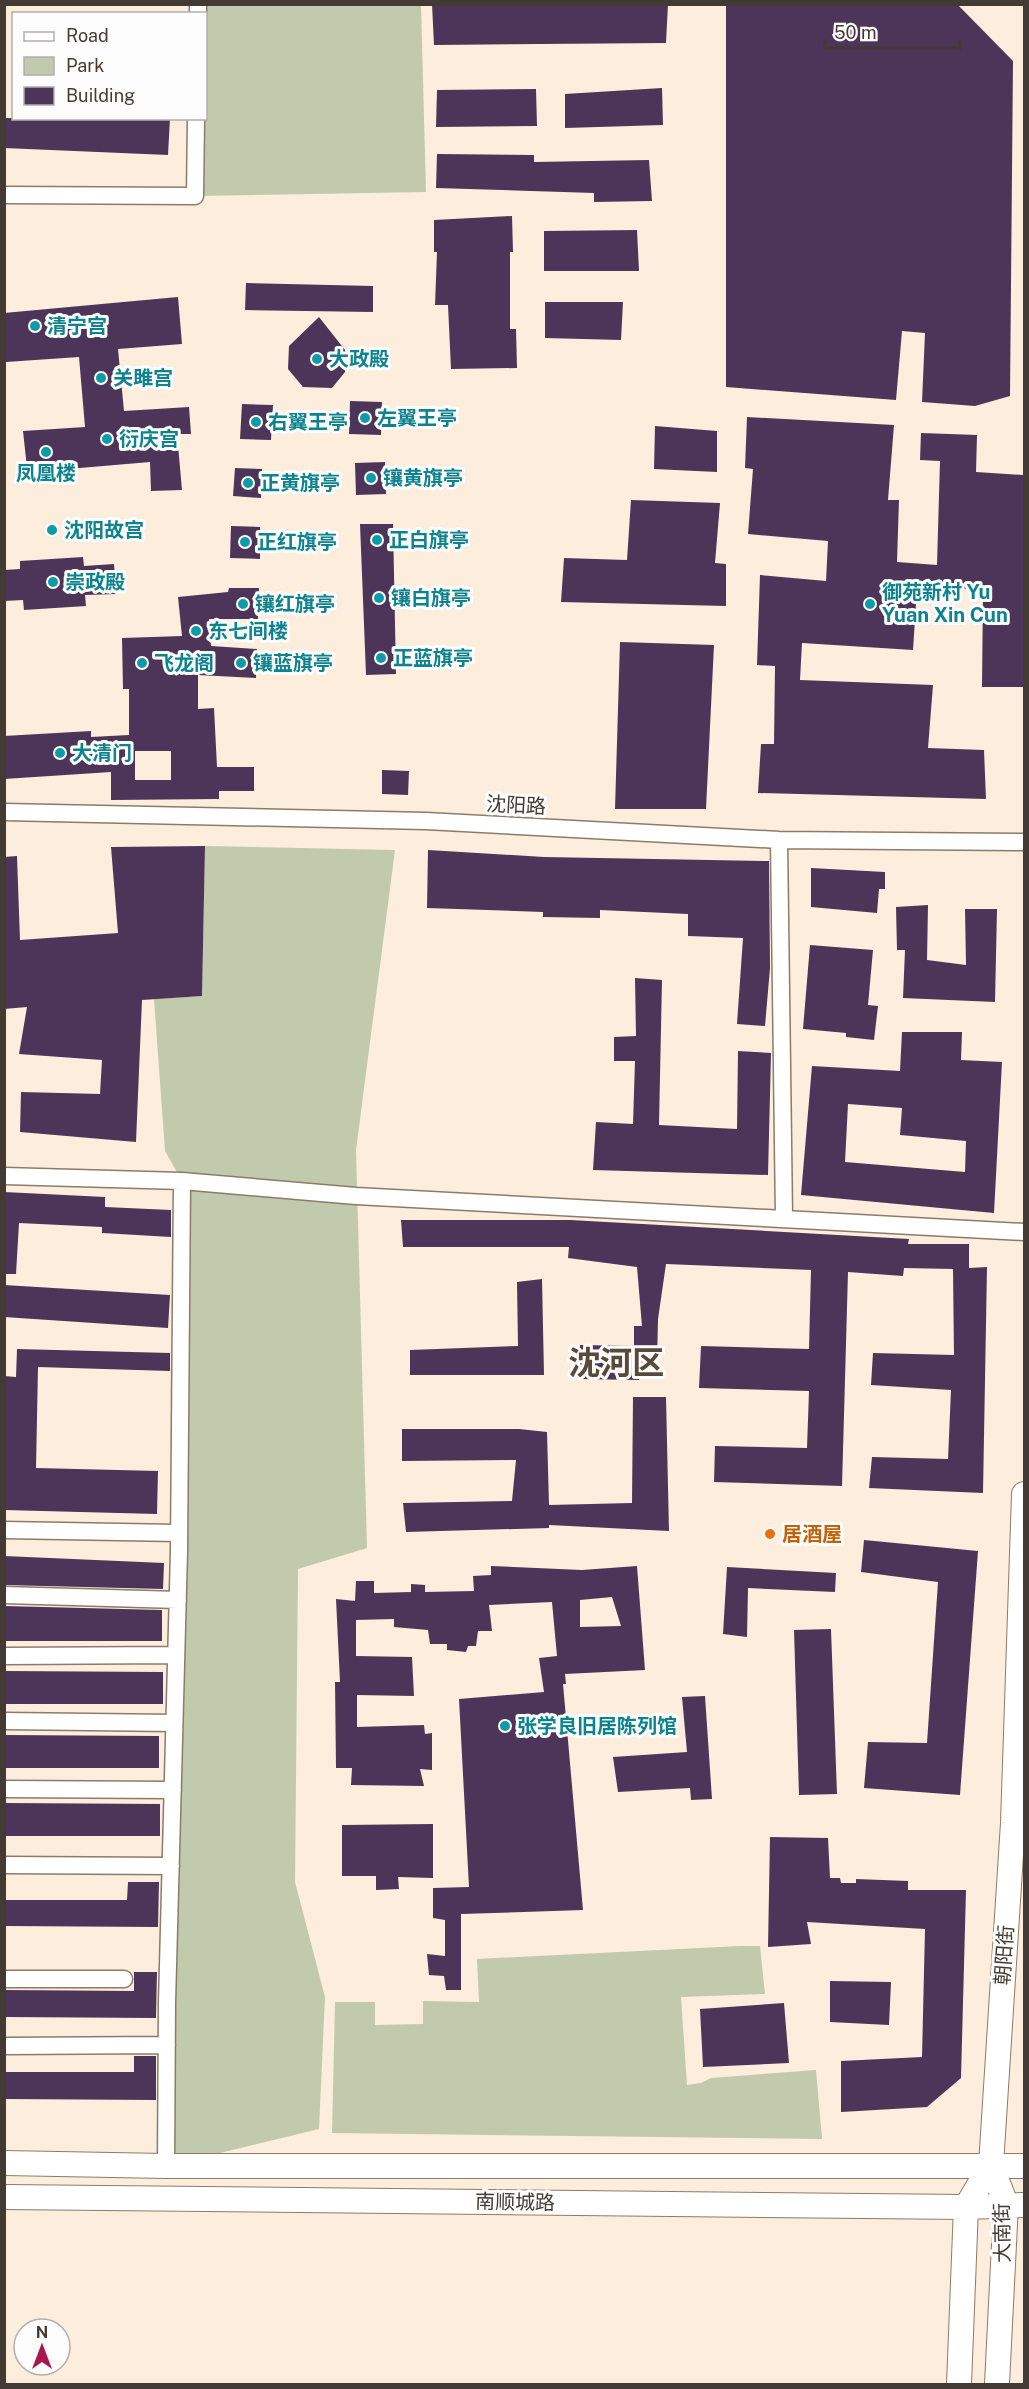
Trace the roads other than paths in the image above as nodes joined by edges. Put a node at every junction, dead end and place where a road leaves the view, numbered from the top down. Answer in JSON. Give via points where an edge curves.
{"nodes":[{"id":1,"x":196,"y":120,"type":"edge"},
{"id":2,"x":4,"y":195,"type":"edge"},
{"id":3,"x":4,"y":812,"type":"edge"},
{"id":4,"x":779,"y":840,"type":"junction"},
{"id":5,"x":1024,"y":842,"type":"edge"},
{"id":6,"x":4,"y":1176,"type":"edge"},
{"id":7,"x":183,"y":1180,"type":"junction"},
{"id":8,"x":784,"y":1218,"type":"junction"},
{"id":9,"x":1024,"y":1232,"type":"edge"},
{"id":10,"x":1024,"y":1494,"type":"edge"},
{"id":11,"x":4,"y":1530,"type":"edge"},
{"id":12,"x":178,"y":1533,"type":"junction"},
{"id":13,"x":4,"y":1595,"type":"edge"},
{"id":14,"x":178,"y":1600,"type":"junction"},
{"id":15,"x":176,"y":1655,"type":"junction"},
{"id":16,"x":4,"y":1656,"type":"edge"},
{"id":17,"x":1021,"y":1692,"type":"edge"},
{"id":18,"x":4,"y":1721,"type":"edge"},
{"id":19,"x":174,"y":1723,"type":"junction"},
{"id":20,"x":4,"y":1789,"type":"edge"},
{"id":21,"x":173,"y":1790,"type":"junction"},
{"id":22,"x":4,"y":1865,"type":"edge"},
{"id":23,"x":171,"y":1866,"type":"junction"},
{"id":24,"x":4,"y":1979,"type":"edge"},
{"id":25,"x":124,"y":1979,"type":"dead end"},
{"id":26,"x":167,"y":2045,"type":"junction"},
{"id":27,"x":4,"y":2046,"type":"edge"},
{"id":28,"x":4,"y":2163,"type":"edge"},
{"id":29,"x":990,"y":2165,"type":"junction"},
{"id":30,"x":166,"y":2166,"type":"junction"},
{"id":31,"x":1024,"y":2166,"type":"edge"},
{"id":32,"x":4,"y":2197,"type":"edge"},
{"id":33,"x":1015,"y":2205,"type":"edge"},
{"id":34,"x":966,"y":2206,"type":"junction"},
{"id":35,"x":959,"y":2385,"type":"edge"},
{"id":36,"x":997,"y":2385,"type":"edge"}],
"edges":[{"from":1,"to":2,"type":"street","via":[[195,196]]},
{"from":3,"to":4,"type":"street","name":"沈阳路","via":[[426,821]]},
{"from":4,"to":5,"type":"street","name":"沈阳路"},
{"from":4,"to":8,"type":"street"},
{"from":6,"to":7,"type":"street"},
{"from":7,"to":8,"type":"street","via":[[356,1196]]},
{"from":7,"to":12,"type":"street"},
{"from":8,"to":9,"type":"street"},
{"from":10,"to":17,"type":"main road","name":"朝阳街"},
{"from":11,"to":12,"type":"street"},
{"from":12,"to":14,"type":"street"},
{"from":13,"to":14,"type":"street"},
{"from":14,"to":15,"type":"street"},
{"from":15,"to":16,"type":"street"},
{"from":15,"to":19,"type":"street"},
{"from":17,"to":29,"type":"main road","name":"朝阳街"},
{"from":18,"to":19,"type":"street"},
{"from":19,"to":21,"type":"street"},
{"from":20,"to":21,"type":"street"},
{"from":21,"to":23,"type":"street"},
{"from":22,"to":23,"type":"street"},
{"from":23,"to":26,"type":"street"},
{"from":24,"to":25,"type":"street"},
{"from":26,"to":27,"type":"street"},
{"from":26,"to":30,"type":"street"},
{"from":28,"to":30,"type":"main road","name":"南顺城路"},
{"from":29,"to":30,"type":"main road","name":"南顺城路"},
{"from":29,"to":31,"type":"main road","name":"南顺城路"},
{"from":29,"to":33,"type":"main road","name":"大南街"},
{"from":29,"to":34,"type":"main road","name":"大南街"},
{"from":32,"to":34,"type":"main road","name":"南顺城路"},
{"from":33,"to":34,"type":"main road","name":"南顺城路"},
{"from":33,"to":36,"type":"main road","name":"大南街"},
{"from":34,"to":35,"type":"main road","name":"大南街"}]}
